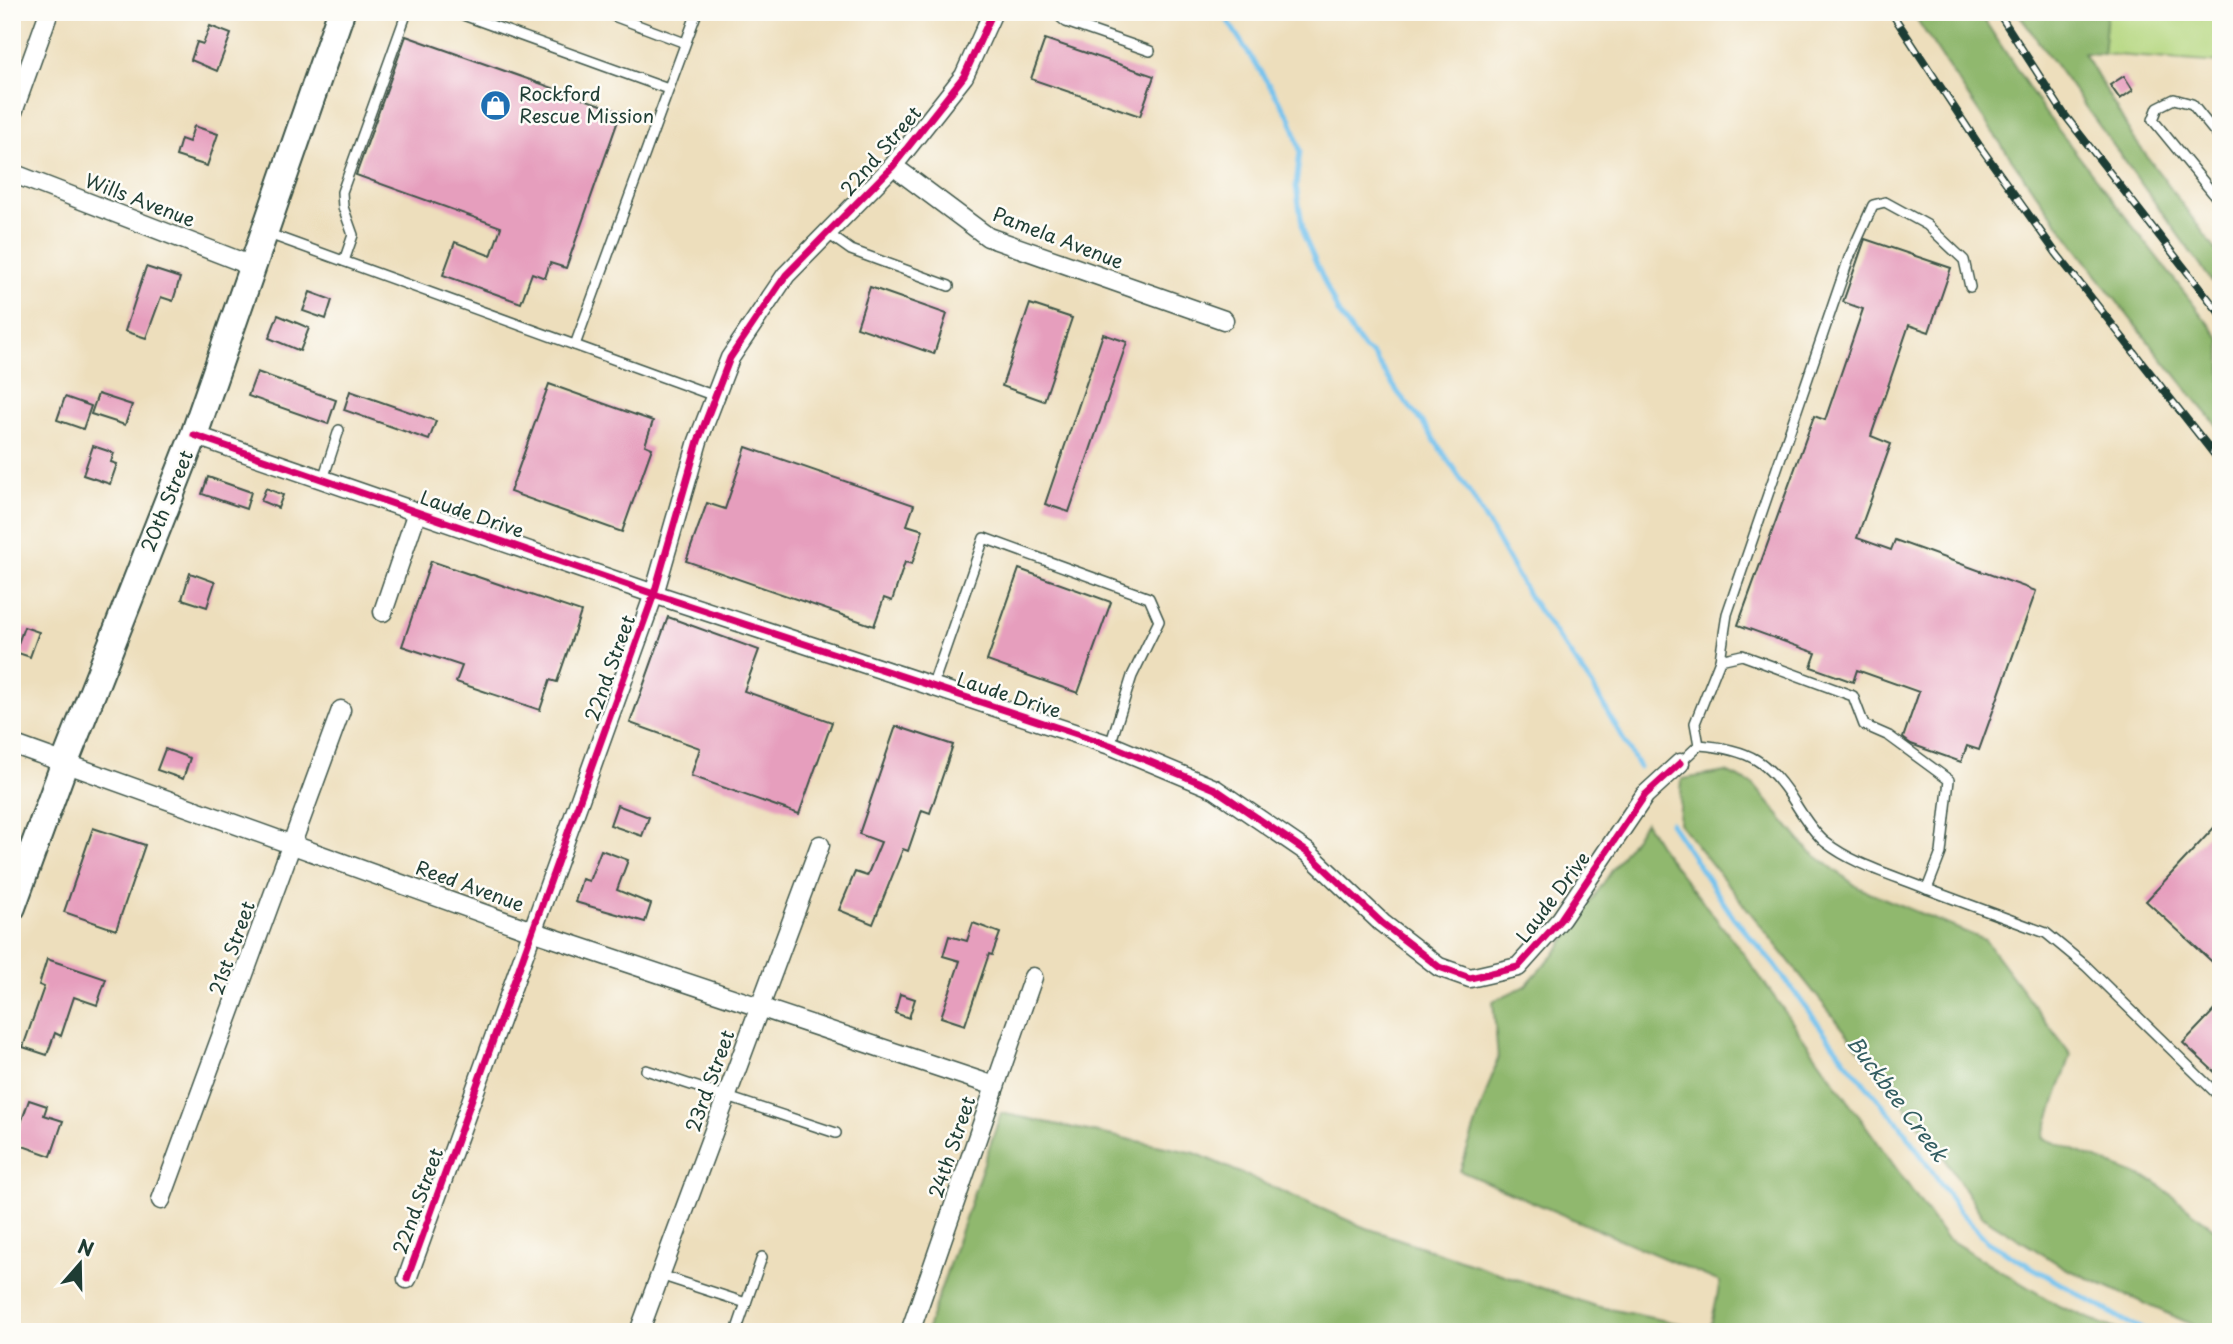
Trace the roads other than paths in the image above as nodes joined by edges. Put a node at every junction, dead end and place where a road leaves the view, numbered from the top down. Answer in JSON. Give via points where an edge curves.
{"nodes":[{"id":1,"x":49,"y":12,"type":"edge"},
{"id":2,"x":341,"y":12,"type":"edge"},
{"id":3,"x":407,"y":12,"type":"edge"},
{"id":4,"x":455,"y":12,"type":"edge"},
{"id":5,"x":604,"y":12,"type":"edge"},
{"id":6,"x":697,"y":12,"type":"edge"},
{"id":7,"x":993,"y":12,"type":"edge"},
{"id":8,"x":1055,"y":12,"type":"edge"},
{"id":9,"x":685,"y":43,"type":"junction"},
{"id":10,"x":1150,"y":51,"type":"dead end"},
{"id":11,"x":668,"y":89,"type":"junction"},
{"id":12,"x":12,"y":115,"type":"edge"},
{"id":13,"x":2221,"y":140,"type":"edge"},
{"id":14,"x":893,"y":166,"type":"junction"},
{"id":15,"x":12,"y":173,"type":"edge"},
{"id":16,"x":2221,"y":203,"type":"edge"},
{"id":17,"x":264,"y":232,"type":"junction"},
{"id":18,"x":827,"y":233,"type":"junction"},
{"id":19,"x":344,"y":261,"type":"junction"},
{"id":20,"x":252,"y":266,"type":"junction"},
{"id":21,"x":949,"y":286,"type":"dead end"},
{"id":22,"x":1970,"y":287,"type":"dead end"},
{"id":23,"x":1224,"y":320,"type":"dead end"},
{"id":24,"x":575,"y":345,"type":"junction"},
{"id":25,"x":715,"y":396,"type":"junction"},
{"id":26,"x":339,"y":430,"type":"dead end"},
{"id":27,"x":194,"y":435,"type":"junction"},
{"id":28,"x":323,"y":479,"type":"junction"},
{"id":29,"x":417,"y":512,"type":"junction"},
{"id":30,"x":654,"y":594,"type":"junction"},
{"id":31,"x":383,"y":612,"type":"dead end"},
{"id":32,"x":1720,"y":660,"type":"junction"},
{"id":33,"x":932,"y":687,"type":"junction"},
{"id":34,"x":341,"y":710,"type":"dead end"},
{"id":35,"x":12,"y":744,"type":"edge"},
{"id":36,"x":1110,"y":744,"type":"junction"},
{"id":37,"x":1699,"y":745,"type":"junction"},
{"id":38,"x":65,"y":762,"type":"junction"},
{"id":39,"x":1680,"y":763,"type":"joint"},
{"id":40,"x":293,"y":844,"type":"junction"},
{"id":41,"x":820,"y":845,"type":"dead end"},
{"id":42,"x":1927,"y":888,"type":"junction"},
{"id":43,"x":12,"y":907,"type":"edge"},
{"id":44,"x":532,"y":930,"type":"junction"},
{"id":45,"x":1033,"y":977,"type":"dead end"},
{"id":46,"x":760,"y":1006,"type":"junction"},
{"id":47,"x":646,"y":1070,"type":"dead end"},
{"id":48,"x":995,"y":1086,"type":"junction"},
{"id":49,"x":726,"y":1098,"type":"junction"},
{"id":50,"x":2221,"y":1098,"type":"edge"},
{"id":51,"x":836,"y":1133,"type":"dead end"},
{"id":52,"x":161,"y":1200,"type":"dead end"},
{"id":53,"x":762,"y":1257,"type":"dead end"},
{"id":54,"x":660,"y":1275,"type":"junction"},
{"id":55,"x":407,"y":1279,"type":"dead end"},
{"id":56,"x":746,"y":1303,"type":"junction"},
{"id":57,"x":639,"y":1332,"type":"edge"},
{"id":58,"x":736,"y":1332,"type":"edge"},
{"id":59,"x":910,"y":1332,"type":"edge"}],
"edges":[{"from":1,"to":12,"type":"street"},
{"from":2,"to":17,"type":"street","name":"20th Street"},
{"from":3,"to":19,"type":"lane","via":[[342,192],[354,234]]},
{"from":4,"to":11,"type":"lane"},
{"from":5,"to":9,"type":"lane"},
{"from":6,"to":9,"type":"lane"},
{"from":7,"to":14,"type":"street","name":"22nd Street","via":[[964,76]]},
{"from":8,"to":10,"type":"lane","via":[[1066,22]]},
{"from":9,"to":11,"type":"lane"},
{"from":11,"to":24,"type":"lane"},
{"from":13,"to":16,"type":"lane","via":[[2192,104],[2174,99],[2158,107],[2152,120]]},
{"from":14,"to":18,"type":"street","name":"22nd Street"},
{"from":14,"to":23,"type":"street","name":"Pamela Avenue","via":[[988,237]]},
{"from":15,"to":20,"type":"street","name":"Wills Avenue"},
{"from":17,"to":19,"type":"lane"},
{"from":17,"to":20,"type":"street","name":"20th Street"},
{"from":18,"to":21,"type":"lane","via":[[851,250]]},
{"from":18,"to":25,"type":"street","name":"22nd Street","via":[[786,275],[730,358]]},
{"from":19,"to":24,"type":"lane"},
{"from":20,"to":27,"type":"street","name":"20th Street"},
{"from":22,"to":32,"type":"lane","via":[[1964,260],[1927,225],[1885,202],[1873,205],[1849,258],[1727,614]]},
{"from":24,"to":25,"type":"lane"},
{"from":25,"to":30,"type":"street","name":"22nd Street"},
{"from":26,"to":28,"type":"lane"},
{"from":27,"to":28,"type":"street","name":"Laude Drive"},
{"from":27,"to":38,"type":"street","name":"20th Street"},
{"from":28,"to":29,"type":"street","name":"Laude Drive"},
{"from":29,"to":30,"type":"street","name":"Laude Drive"},
{"from":29,"to":31,"type":"street"},
{"from":30,"to":33,"type":"street","name":"Laude Drive"},
{"from":30,"to":44,"type":"street","name":"22nd Street"},
{"from":32,"to":37,"type":"lane","via":[[1695,723]]},
{"from":32,"to":42,"type":"lane","via":[[1742,654],[1853,696],[1864,724],[1889,736],[1950,780],[1941,853]]},
{"from":33,"to":36,"type":"street","name":"Laude Drive"},
{"from":33,"to":36,"type":"lane","via":[[984,538],[1149,598],[1159,621],[1132,676]]},
{"from":34,"to":40,"type":"street","name":"21st Street"},
{"from":35,"to":38,"type":"street","name":"Reed Avenue"},
{"from":36,"to":39,"type":"street","name":"Laude Drive","via":[[1215,789],[1307,852],[1382,923],[1439,967],[1470,978],[1518,967],[1561,919],[1646,795]]},
{"from":37,"to":39,"type":"lane"},
{"from":37,"to":42,"type":"lane","via":[[1732,748],[1760,761],[1785,787],[1822,840],[1848,858]]},
{"from":38,"to":40,"type":"street","name":"Reed Avenue"},
{"from":38,"to":43,"type":"street","name":"20th Street"},
{"from":40,"to":44,"type":"street","name":"Reed Avenue"},
{"from":40,"to":52,"type":"street","name":"21st Street"},
{"from":41,"to":46,"type":"street","name":"23rd Street"},
{"from":42,"to":50,"type":"lane","via":[[2046,933]]},
{"from":44,"to":46,"type":"street","name":"Reed Avenue"},
{"from":44,"to":55,"type":"street","name":"22nd Street"},
{"from":45,"to":48,"type":"street","name":"24th Street"},
{"from":46,"to":48,"type":"street","name":"Reed Avenue"},
{"from":46,"to":49,"type":"street","name":"23rd Street"},
{"from":47,"to":49,"type":"lane"},
{"from":48,"to":59,"type":"street","name":"24th Street"},
{"from":49,"to":51,"type":"lane"},
{"from":49,"to":54,"type":"street","name":"23rd Street"},
{"from":53,"to":56,"type":"lane"},
{"from":54,"to":56,"type":"lane"},
{"from":54,"to":57,"type":"street","name":"23rd Street"},
{"from":56,"to":58,"type":"lane"}]}
